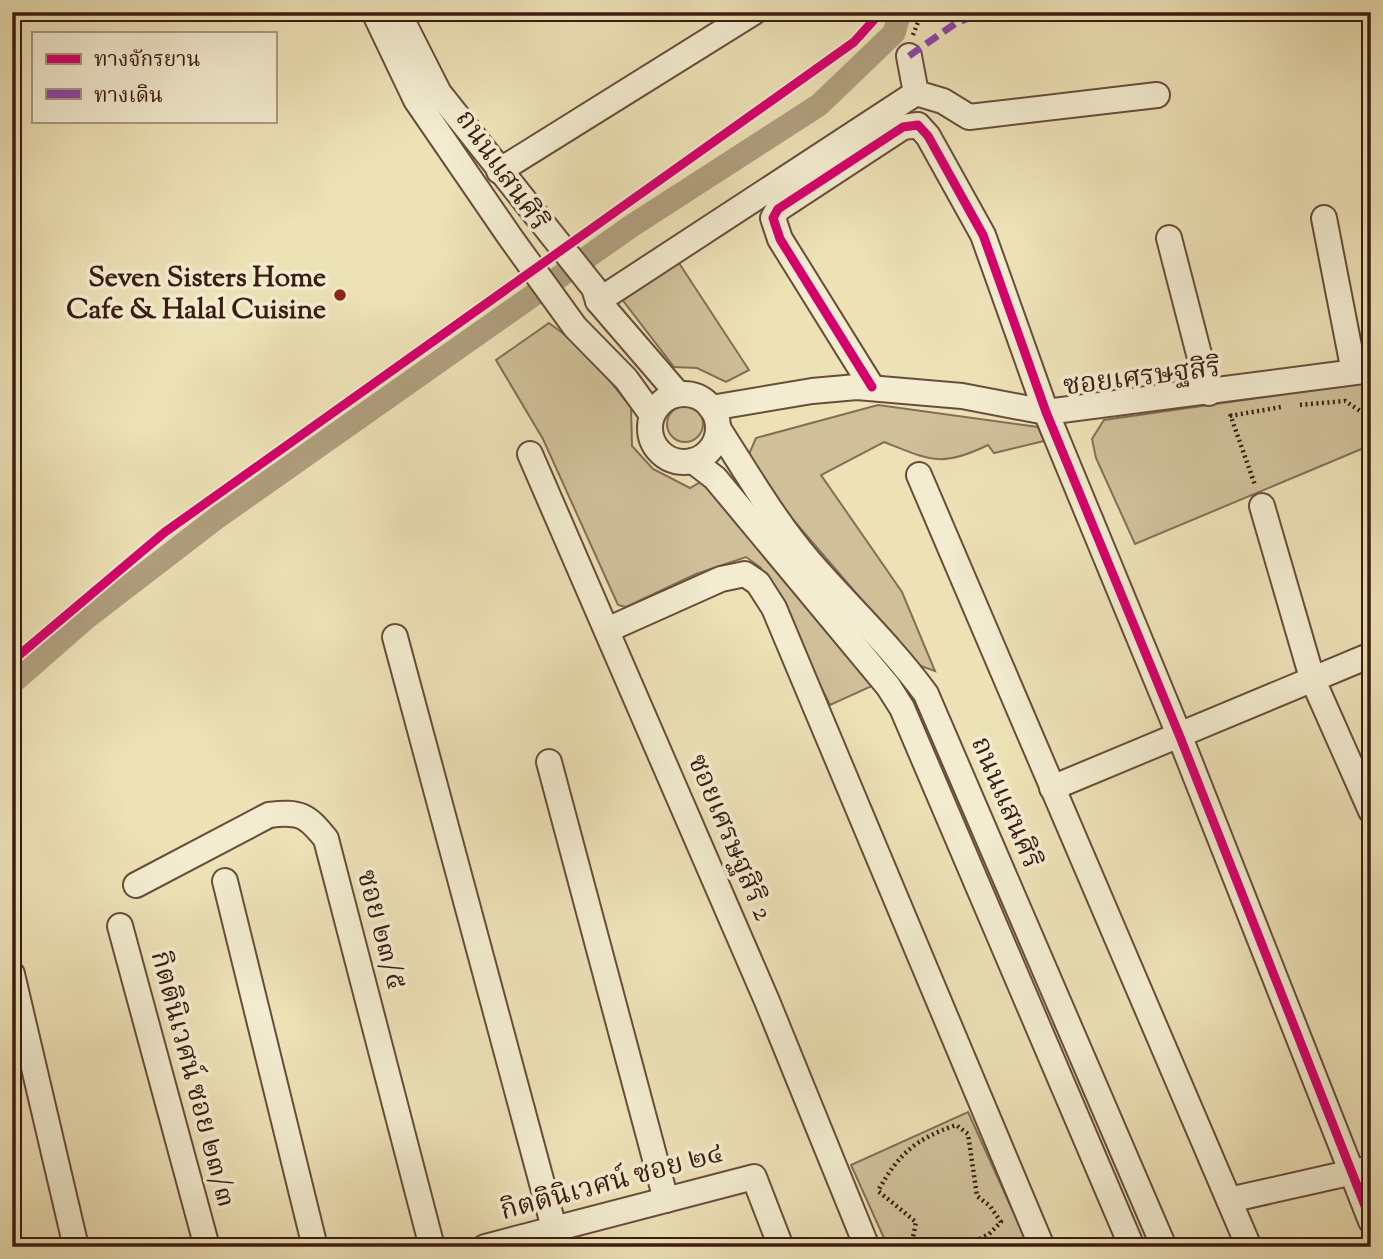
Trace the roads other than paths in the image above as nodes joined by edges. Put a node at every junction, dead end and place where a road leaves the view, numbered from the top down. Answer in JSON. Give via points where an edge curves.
{"nodes":[{"id":1,"x":373,"y":12,"type":"edge"},
{"id":2,"x":398,"y":12,"type":"edge"},
{"id":3,"x":754,"y":12,"type":"edge"},
{"id":4,"x":909,"y":56,"type":"dead end"},
{"id":5,"x":916,"y":93,"type":"junction"},
{"id":6,"x":1157,"y":95,"type":"dead end"},
{"id":7,"x":499,"y":171,"type":"junction"},
{"id":8,"x":1324,"y":218,"type":"dead end"},
{"id":9,"x":1169,"y":238,"type":"dead end"},
{"id":10,"x":596,"y":294,"type":"junction"},
{"id":11,"x":1362,"y":371,"type":"edge"},
{"id":12,"x":872,"y":387,"type":"junction"},
{"id":13,"x":1217,"y":392,"type":"junction"},
{"id":14,"x":678,"y":394,"type":"junction"},
{"id":15,"x":1046,"y":412,"type":"junction"},
{"id":16,"x":652,"y":415,"type":"junction"},
{"id":17,"x":714,"y":418,"type":"junction"},
{"id":18,"x":530,"y":454,"type":"dead end"},
{"id":19,"x":693,"y":461,"type":"junction"},
{"id":20,"x":919,"y":475,"type":"dead end"},
{"id":21,"x":1262,"y":506,"type":"road end"},
{"id":22,"x":831,"y":601,"type":"junction"},
{"id":23,"x":607,"y":630,"type":"junction"},
{"id":24,"x":395,"y":637,"type":"dead end"},
{"id":25,"x":1371,"y":655,"type":"edge"},
{"id":26,"x":1312,"y":678,"type":"junction"},
{"id":27,"x":1180,"y":737,"type":"junction"},
{"id":28,"x":549,"y":762,"type":"dead end"},
{"id":29,"x":957,"y":769,"type":"junction"},
{"id":30,"x":932,"y":778,"type":"junction"},
{"id":31,"x":1052,"y":788,"type":"junction"},
{"id":32,"x":1371,"y":811,"type":"edge"},
{"id":33,"x":225,"y":881,"type":"dead end"},
{"id":34,"x":136,"y":885,"type":"dead end"},
{"id":35,"x":120,"y":926,"type":"dead end"},
{"id":36,"x":12,"y":974,"type":"edge"},
{"id":37,"x":1122,"y":1148,"type":"junction"},
{"id":38,"x":1096,"y":1158,"type":"junction"},
{"id":39,"x":1362,"y":1170,"type":"edge"},
{"id":40,"x":666,"y":1200,"type":"junction"},
{"id":41,"x":1229,"y":1200,"type":"junction"},
{"id":42,"x":1371,"y":1221,"type":"edge"},
{"id":43,"x":554,"y":1228,"type":"junction"},
{"id":44,"x":76,"y":1247,"type":"edge"},
{"id":45,"x":207,"y":1247,"type":"edge"},
{"id":46,"x":315,"y":1247,"type":"edge"},
{"id":47,"x":432,"y":1247,"type":"edge"},
{"id":48,"x":485,"y":1247,"type":"edge"},
{"id":49,"x":781,"y":1247,"type":"edge"},
{"id":50,"x":867,"y":1247,"type":"edge"},
{"id":51,"x":1042,"y":1247,"type":"edge"},
{"id":52,"x":1132,"y":1247,"type":"edge"},
{"id":53,"x":1164,"y":1247,"type":"edge"},
{"id":54,"x":1249,"y":1247,"type":"edge"}],
"edges":[{"from":1,"to":16,"type":"street","name":"ถนนแสนศิริ","via":[[416,100],[510,237],[575,327],[626,379]]},
{"from":2,"to":7,"type":"street","name":"ถนนแสนศิริ","via":[[439,93]]},
{"from":3,"to":7,"type":"street"},
{"from":4,"to":5,"type":"street"},
{"from":5,"to":6,"type":"street","via":[[943,101],[969,117]]},
{"from":5,"to":10,"type":"street"},
{"from":7,"to":10,"type":"street","name":"ถนนแสนศิริ"},
{"from":8,"to":11,"type":"street"},
{"from":9,"to":13,"type":"street"},
{"from":10,"to":14,"type":"street","name":"ถนนแสนศิริ"},
{"from":11,"to":13,"type":"street","name":"ซอยเศรษฐสิริ"},
{"from":12,"to":15,"type":"street","name":"ซอยเศรษฐสิริ","via":[[961,396]]},
{"from":12,"to":15,"type":"street","via":[[780,239],[773,218],[778,209],[903,127],[918,125],[983,235]]},
{"from":12,"to":17,"type":"street","name":"ซอยเศรษฐสิริ","via":[[812,391]]},
{"from":13,"to":15,"type":"street","name":"ซอยเศรษฐสิริ"},
{"from":14,"to":16,"type":"street","via":[[658,405]]},
{"from":14,"to":17,"type":"street","via":[[701,399]]},
{"from":15,"to":27,"type":"street"},
{"from":16,"to":19,"type":"street","via":[[655,446],[672,460]]},
{"from":17,"to":19,"type":"street","via":[[711,449]]},
{"from":17,"to":22,"type":"street","name":"ถนนแสนศิริ"},
{"from":18,"to":23,"type":"street","name":"ซอยเศรษฐสิริ 2"},
{"from":19,"to":22,"type":"street","name":"ถนนแสนศิริ","via":[[715,478]]},
{"from":20,"to":31,"type":"street"},
{"from":21,"to":26,"type":"street"},
{"from":22,"to":29,"type":"street","name":"ถนนแสนศิริ","via":[[901,659],[926,694]]},
{"from":22,"to":30,"type":"street","name":"ถนนแสนศิริ","via":[[902,708]]},
{"from":23,"to":50,"type":"street","name":"ซอยเศรษฐสิริ 2"},
{"from":23,"to":51,"type":"street","via":[[721,579],[745,575],[758,583],[774,608]]},
{"from":24,"to":43,"type":"street"},
{"from":25,"to":26,"type":"street"},
{"from":26,"to":27,"type":"street"},
{"from":26,"to":32,"type":"street"},
{"from":27,"to":31,"type":"street"},
{"from":27,"to":39,"type":"street"},
{"from":28,"to":40,"type":"street"},
{"from":29,"to":30,"type":"street"},
{"from":29,"to":37,"type":"street","name":"ถนนแสนศิริ"},
{"from":30,"to":38,"type":"street","name":"ถนนแสนศิริ"},
{"from":31,"to":41,"type":"street"},
{"from":33,"to":46,"type":"street"},
{"from":34,"to":47,"type":"street","name":"ซอย ๒๓/๕","via":[[269,815],[293,812],[311,821],[326,839]]},
{"from":35,"to":45,"type":"street","name":"กิตตินิเวศน์ ซอย ๒๓/๓"},
{"from":36,"to":44,"type":"street"},
{"from":37,"to":38,"type":"street"},
{"from":37,"to":53,"type":"street","name":"ถนนแสนศิริ"},
{"from":38,"to":52,"type":"street","name":"ถนนแสนศิริ"},
{"from":39,"to":41,"type":"street"},
{"from":39,"to":42,"type":"street"},
{"from":40,"to":43,"type":"street","name":"กิตตินิเวศน์ ซอย ๒๔"},
{"from":40,"to":49,"type":"street","name":"กิตตินิเวศน์ ซอย ๒๔","via":[[754,1177]]},
{"from":41,"to":54,"type":"street"},
{"from":43,"to":48,"type":"street","name":"กิตตินิเวศน์ ซอย ๒๔"}]}
